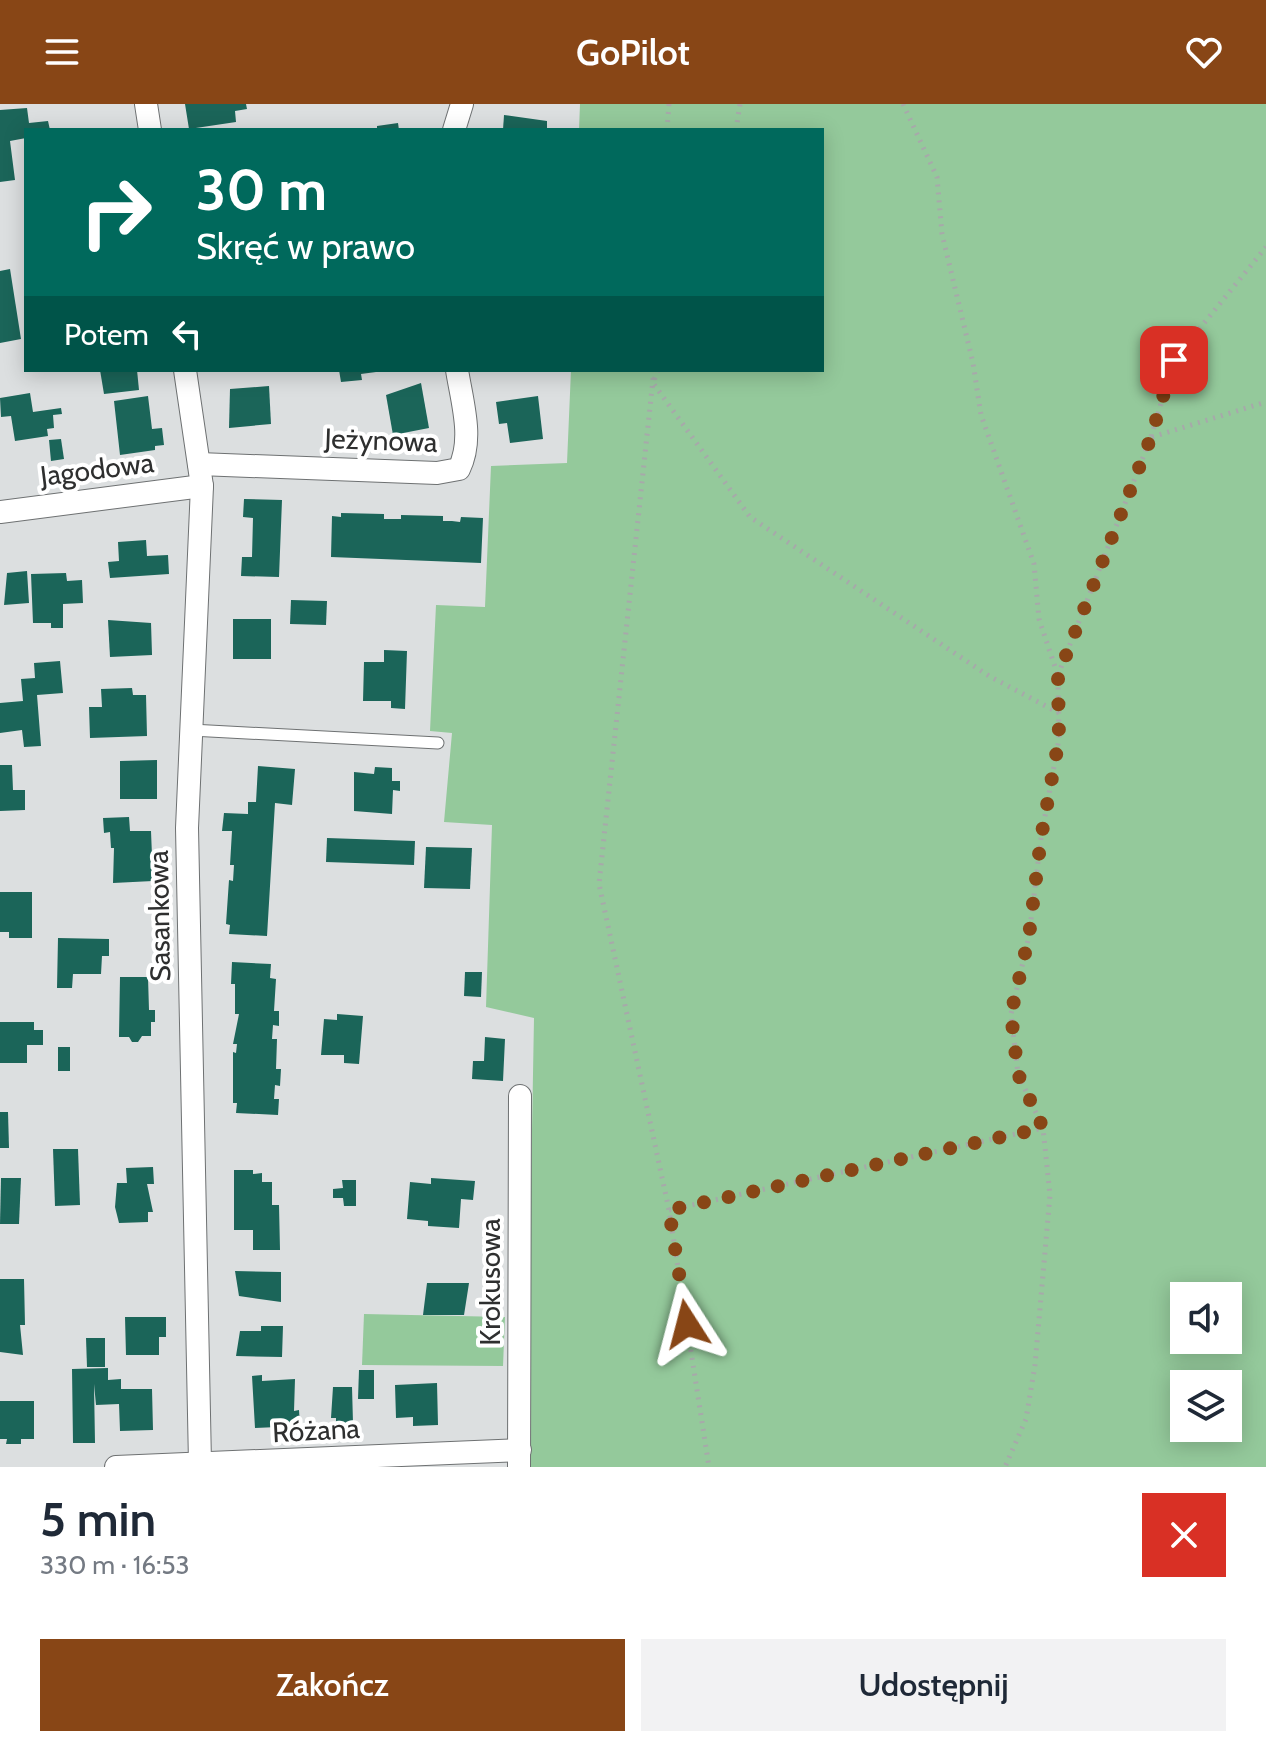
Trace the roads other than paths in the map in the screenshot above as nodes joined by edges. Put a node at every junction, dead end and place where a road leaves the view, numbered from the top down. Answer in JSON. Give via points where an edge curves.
{"nodes":[{"id":1,"x":146,"y":104,"type":"edge"},
{"id":2,"x":462,"y":104,"type":"edge"},
{"id":3,"x":150,"y":128,"type":"edge"},
{"id":4,"x":455,"y":128,"type":"edge"},
{"id":5,"x":185,"y":372,"type":"edge"},
{"id":6,"x":457,"y":372,"type":"edge"},
{"id":7,"x":200,"y":475,"type":"junction"},
{"id":8,"x":0,"y":512,"type":"edge"},
{"id":9,"x":191,"y":730,"type":"junction"},
{"id":10,"x":438,"y":743,"type":"dead end"},
{"id":11,"x":520,"y":1096,"type":"dead end"},
{"id":12,"x":520,"y":1459,"type":"edge"},
{"id":13,"x":200,"y":1463,"type":"junction"},
{"id":14,"x":116,"y":1467,"type":"edge"}],
"edges":[{"from":1,"to":3,"type":"street"},
{"from":2,"to":4,"type":"street"},
{"from":5,"to":7,"type":"street","name":"Sasankowa"},
{"from":6,"to":7,"type":"street","name":"Jeżynowa","via":[[467,439],[459,469]]},
{"from":7,"to":8,"type":"street","name":"Jagodowa"},
{"from":7,"to":9,"type":"street","name":"Sasankowa"},
{"from":9,"to":10,"type":"lane"},
{"from":9,"to":13,"type":"street","name":"Sasankowa","via":[[187,828]]},
{"from":11,"to":12,"type":"street","name":"Krokusowa"},
{"from":12,"to":13,"type":"street","name":"Różana"},
{"from":13,"to":14,"type":"street","name":"Różana"}]}
